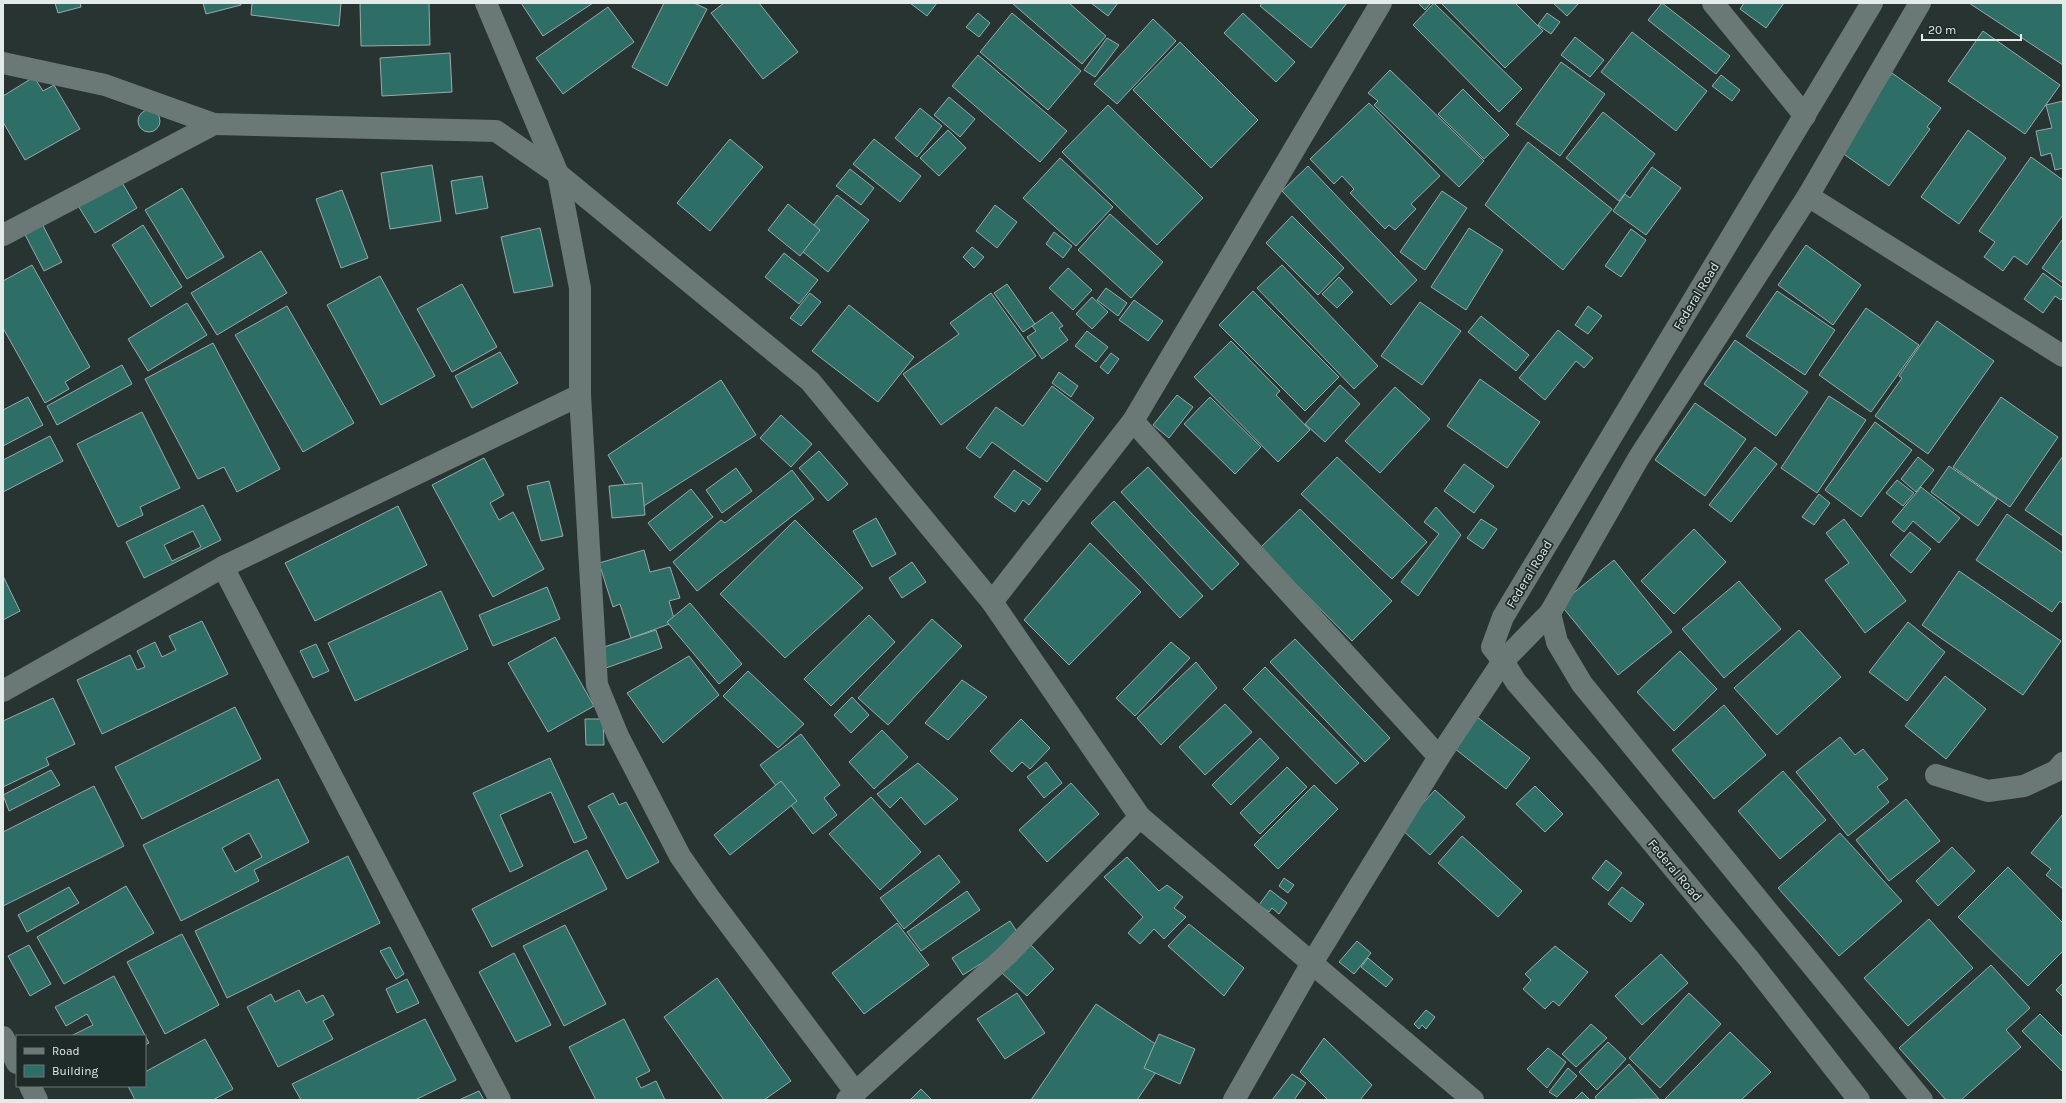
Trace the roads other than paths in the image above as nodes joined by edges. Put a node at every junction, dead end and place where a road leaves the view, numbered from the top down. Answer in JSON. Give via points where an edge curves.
{"nodes":[{"id":1,"x":486,"y":3,"type":"edge"},
{"id":2,"x":1381,"y":3,"type":"edge"},
{"id":3,"x":1712,"y":3,"type":"edge"},
{"id":4,"x":1872,"y":3,"type":"edge"},
{"id":5,"x":1920,"y":3,"type":"edge"},
{"id":6,"x":3,"y":63,"type":"edge"},
{"id":7,"x":1804,"y":116,"type":"junction"},
{"id":8,"x":214,"y":124,"type":"junction"},
{"id":9,"x":558,"y":174,"type":"junction"},
{"id":10,"x":1808,"y":196,"type":"junction"},
{"id":11,"x":3,"y":235,"type":"edge"},
{"id":12,"x":2063,"y":356,"type":"edge"},
{"id":13,"x":580,"y":395,"type":"junction"},
{"id":14,"x":1133,"y":421,"type":"junction"},
{"id":15,"x":223,"y":567,"type":"junction"},
{"id":16,"x":992,"y":602,"type":"junction"},
{"id":17,"x":1550,"y":613,"type":"junction"},
{"id":18,"x":1503,"y":661,"type":"junction"},
{"id":19,"x":3,"y":691,"type":"edge"},
{"id":20,"x":1439,"y":757,"type":"junction"},
{"id":21,"x":2063,"y":763,"type":"edge"},
{"id":22,"x":1936,"y":775,"type":"dead end"},
{"id":23,"x":1140,"y":816,"type":"junction"},
{"id":24,"x":1312,"y":963,"type":"junction"},
{"id":25,"x":3,"y":1037,"type":"edge"},
{"id":26,"x":16,"y":1061,"type":"edge"},
{"id":27,"x":30,"y":1087,"type":"edge"},
{"id":28,"x":851,"y":1097,"type":"edge"},
{"id":29,"x":37,"y":1100,"type":"edge"},
{"id":30,"x":500,"y":1100,"type":"edge"},
{"id":31,"x":1234,"y":1100,"type":"edge"},
{"id":32,"x":1473,"y":1100,"type":"edge"},
{"id":33,"x":1859,"y":1100,"type":"edge"},
{"id":34,"x":1922,"y":1100,"type":"edge"}],
"edges":[{"from":1,"to":9,"type":"street"},
{"from":2,"to":14,"type":"street"},
{"from":3,"to":7,"type":"street"},
{"from":4,"to":7,"type":"street","name":"Federal Road"},
{"from":5,"to":10,"type":"street"},
{"from":6,"to":8,"type":"street","via":[[105,85]]},
{"from":7,"to":18,"type":"street","name":"Federal Road","via":[[1503,617],[1492,647]]},
{"from":8,"to":9,"type":"street","via":[[496,131]]},
{"from":8,"to":11,"type":"street"},
{"from":9,"to":13,"type":"street","via":[[580,288]]},
{"from":9,"to":16,"type":"street","via":[[810,381]]},
{"from":10,"to":12,"type":"street"},
{"from":10,"to":17,"type":"street","via":[[1638,459]]},
{"from":13,"to":15,"type":"street"},
{"from":13,"to":28,"type":"street","via":[[597,684],[618,736],[680,856]]},
{"from":14,"to":16,"type":"street"},
{"from":14,"to":20,"type":"street"},
{"from":15,"to":19,"type":"street"},
{"from":15,"to":30,"type":"street"},
{"from":16,"to":23,"type":"street"},
{"from":17,"to":18,"type":"street"},
{"from":17,"to":34,"type":"street","via":[[1556,642],[1582,684]]},
{"from":18,"to":20,"type":"street"},
{"from":18,"to":33,"type":"street","name":"Federal Road","via":[[1516,682],[1749,959]]},
{"from":20,"to":24,"type":"street"},
{"from":21,"to":22,"type":"street","via":[[2056,771],[2024,786],[1988,791]]},
{"from":23,"to":24,"type":"street"},
{"from":23,"to":28,"type":"street","via":[[1008,954]]},
{"from":24,"to":31,"type":"street"},
{"from":24,"to":32,"type":"street"},
{"from":25,"to":26,"type":"street"},
{"from":27,"to":29,"type":"street"}]}
